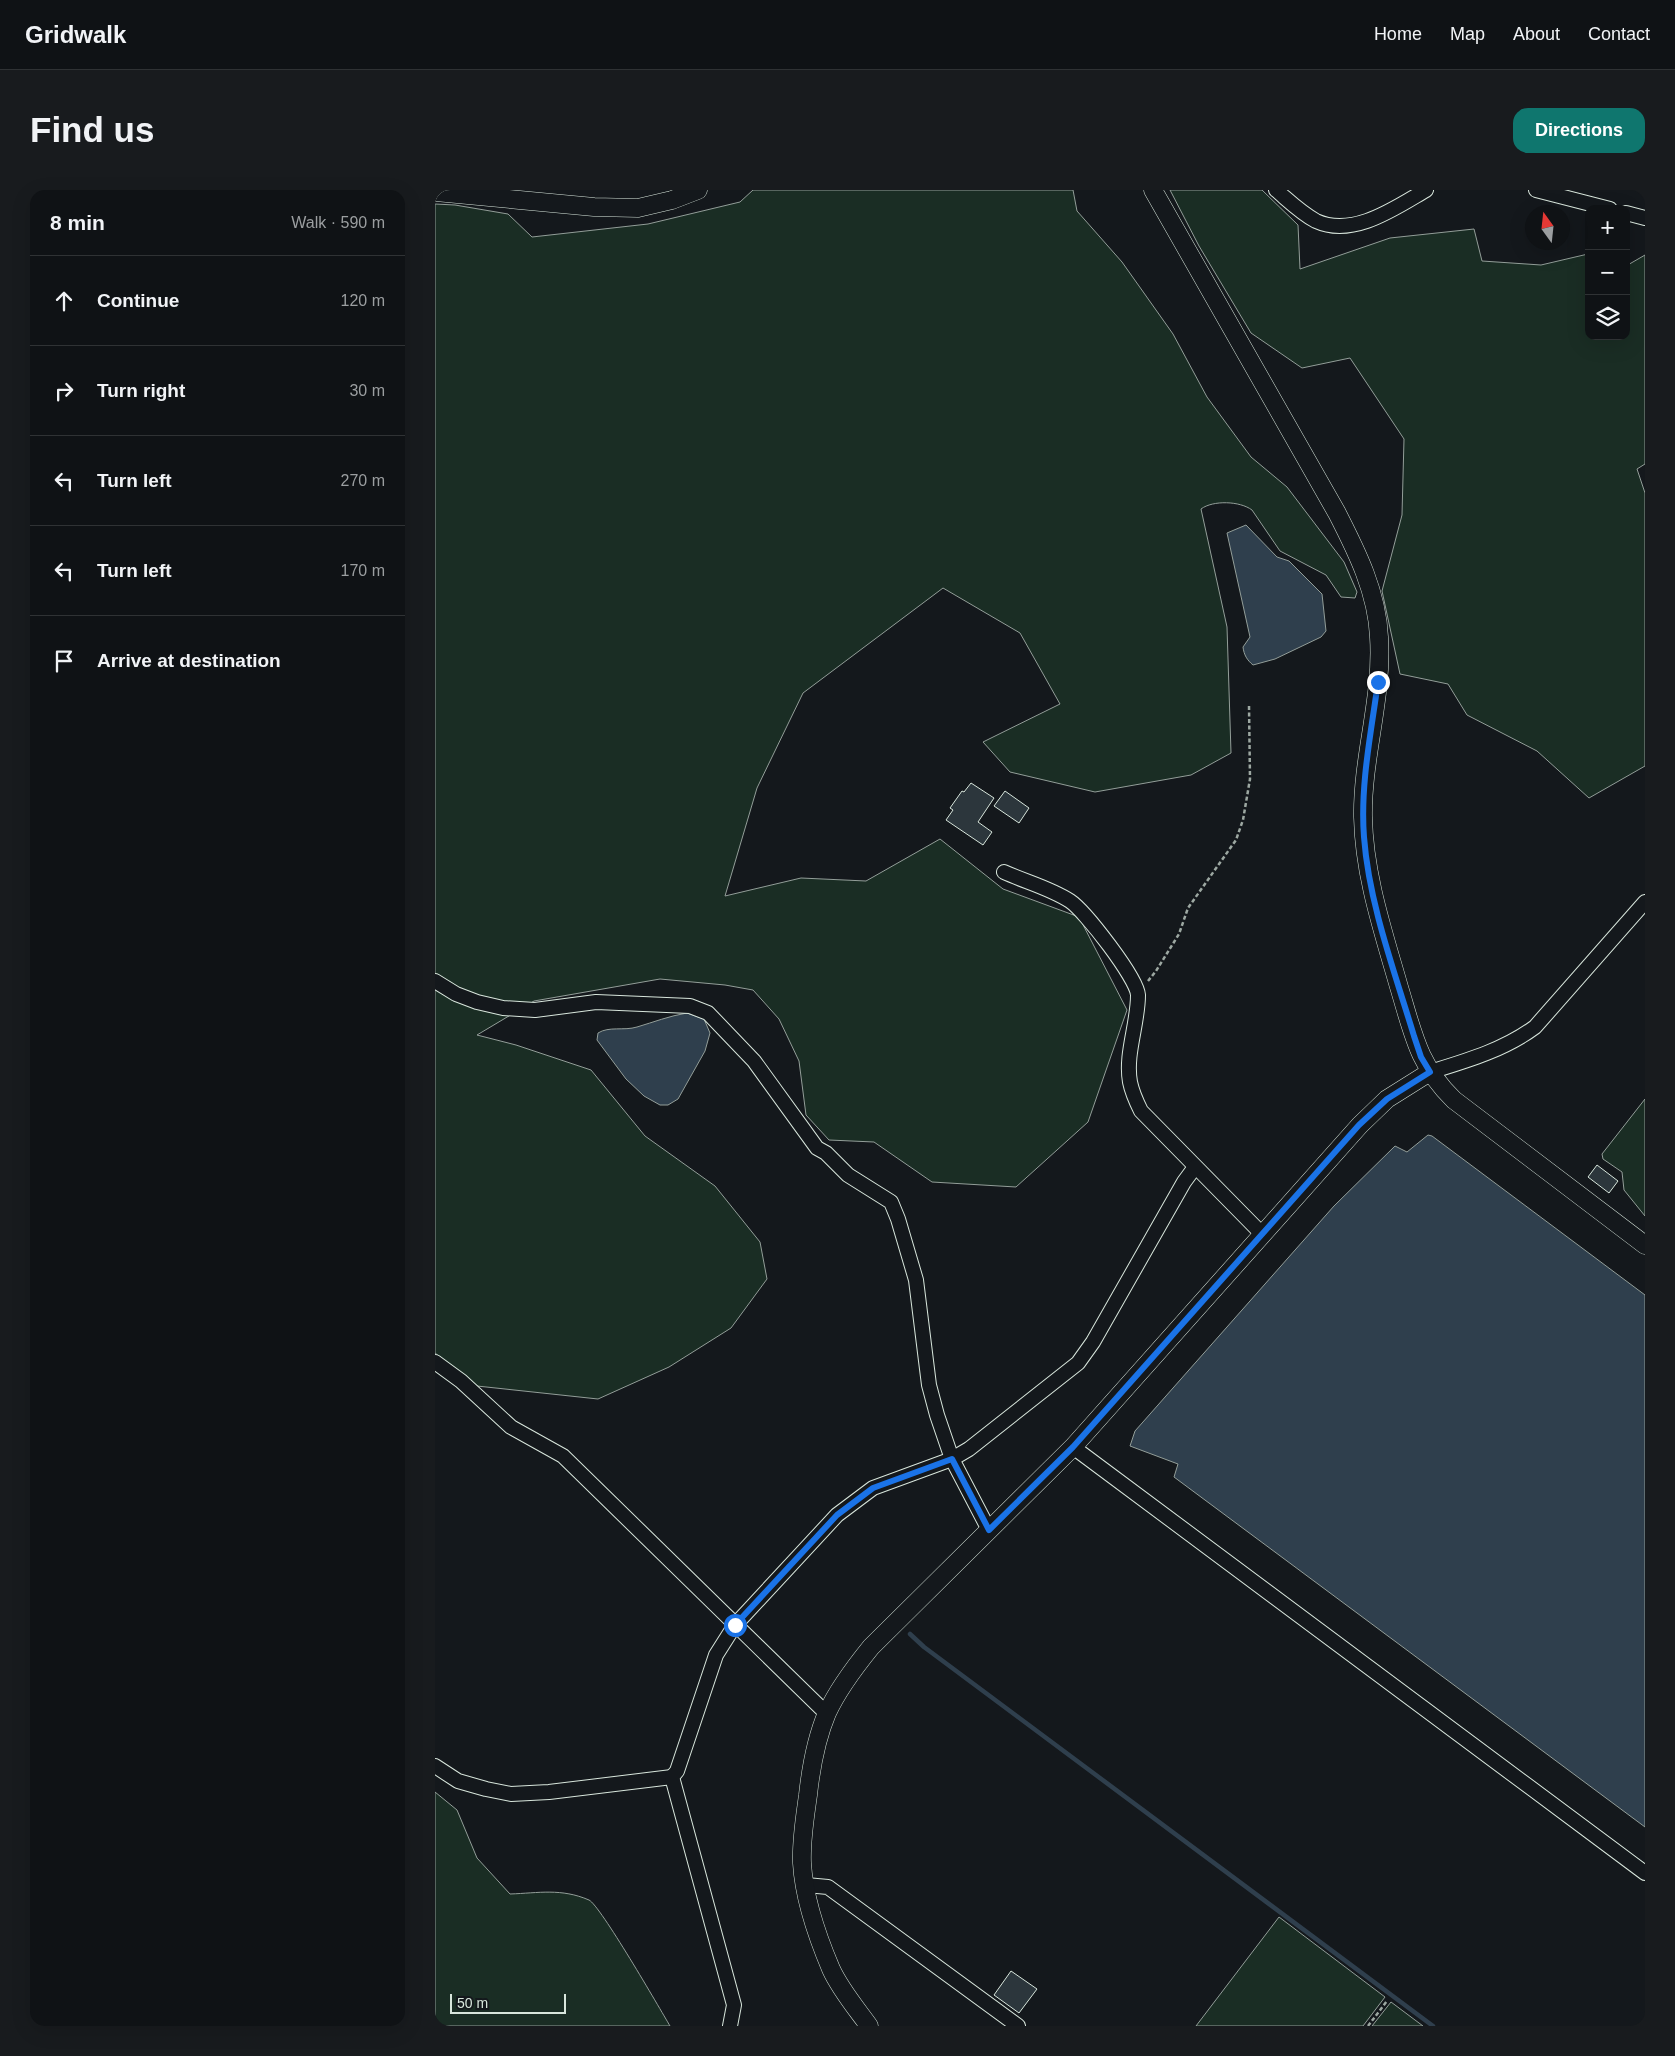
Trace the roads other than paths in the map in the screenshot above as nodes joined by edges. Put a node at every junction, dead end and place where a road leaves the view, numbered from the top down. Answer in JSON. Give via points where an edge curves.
{"nodes":[{"id":1,"x":698,"y":190,"type":"edge"},
{"id":2,"x":1153,"y":190,"type":"edge"},
{"id":3,"x":1276,"y":190,"type":"edge"},
{"id":4,"x":1426,"y":190,"type":"edge"},
{"id":5,"x":1536,"y":190,"type":"edge"},
{"id":6,"x":435,"y":192,"type":"edge"},
{"id":7,"x":1594,"y":205,"type":"edge"},
{"id":8,"x":1630,"y":214,"type":"edge"},
{"id":9,"x":1645,"y":218,"type":"edge"},
{"id":10,"x":1004,"y":872,"type":"dead end"},
{"id":11,"x":1645,"y":902,"type":"edge"},
{"id":12,"x":435,"y":981,"type":"edge"},
{"id":13,"x":1430,"y":1072,"type":"junction"},
{"id":14,"x":1195,"y":1167,"type":"junction"},
{"id":15,"x":1263,"y":1235,"type":"junction"},
{"id":16,"x":1645,"y":1244,"type":"edge"},
{"id":17,"x":435,"y":1362,"type":"edge"},
{"id":18,"x":1073,"y":1447,"type":"junction"},
{"id":19,"x":952,"y":1459,"type":"junction"},
{"id":20,"x":989,"y":1530,"type":"junction"},
{"id":21,"x":735,"y":1625,"type":"junction"},
{"id":22,"x":827,"y":1714,"type":"junction"},
{"id":23,"x":435,"y":1766,"type":"edge"},
{"id":24,"x":672,"y":1777,"type":"junction"},
{"id":25,"x":1645,"y":1873,"type":"edge"},
{"id":26,"x":806,"y":1885,"type":"junction"},
{"id":27,"x":730,"y":2026,"type":"edge"},
{"id":28,"x":869,"y":2026,"type":"edge"},
{"id":29,"x":1018,"y":2026,"type":"edge"}],
"edges":[{"from":1,"to":6,"type":"street","via":[[638,208]]},
{"from":2,"to":13,"type":"street","via":[[1337,513],[1356,550],[1370,589],[1380,658],[1364,793],[1366,861],[1376,908],[1414,1036]]},
{"from":3,"to":4,"type":"street","via":[[1301,212],[1337,228],[1357,225]]},
{"from":5,"to":7,"type":"street"},
{"from":8,"to":9,"type":"street"},
{"from":10,"to":14,"type":"street","via":[[1055,892],[1071,902],[1082,911],[1128,971],[1138,994],[1129,1067],[1133,1093],[1141,1111]]},
{"from":11,"to":13,"type":"street","via":[[1535,1027],[1490,1052]]},
{"from":12,"to":19,"type":"street","via":[[456,994],[503,1008],[535,1010],[596,1002],[690,1006],[707,1013],[754,1061],[817,1148],[848,1175],[891,1202],[915,1280],[929,1385]]},
{"from":13,"to":15,"type":"street","via":[[1387,1099],[1359,1125]]},
{"from":13,"to":16,"type":"street","via":[[1454,1100]]},
{"from":14,"to":15,"type":"street"},
{"from":14,"to":19,"type":"street","via":[[1078,1364]]},
{"from":15,"to":18,"type":"street"},
{"from":17,"to":21,"type":"street","via":[[511,1427],[563,1456]]},
{"from":18,"to":20,"type":"street"},
{"from":18,"to":25,"type":"street"},
{"from":19,"to":20,"type":"street"},
{"from":19,"to":21,"type":"street","via":[[873,1488],[837,1515]]},
{"from":20,"to":22,"type":"street","via":[[854,1667]]},
{"from":21,"to":22,"type":"street"},
{"from":21,"to":24,"type":"street","via":[[716,1655],[677,1771]]},
{"from":22,"to":26,"type":"street","via":[[815,1748],[802,1839]]},
{"from":23,"to":24,"type":"street","via":[[458,1781],[511,1794]]},
{"from":24,"to":27,"type":"street","via":[[735,2005]]},
{"from":26,"to":28,"type":"street","via":[[813,1919],[832,1971]]},
{"from":26,"to":29,"type":"street","via":[[828,1887]]}]}
